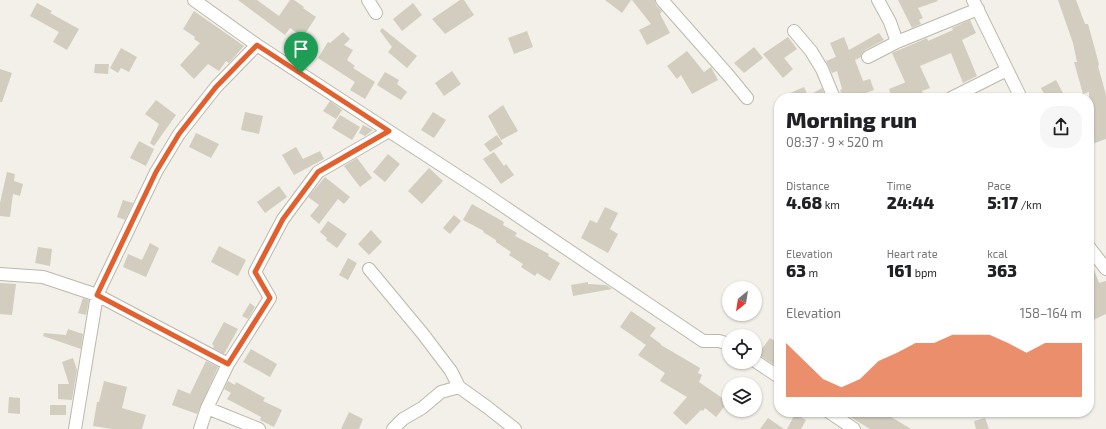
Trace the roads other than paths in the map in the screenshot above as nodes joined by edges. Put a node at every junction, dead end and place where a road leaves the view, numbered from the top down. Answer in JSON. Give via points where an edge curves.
{"nodes":[{"id":1,"x":194,"y":0,"type":"edge"},
{"id":2,"x":368,"y":0,"type":"edge"},
{"id":3,"x":662,"y":0,"type":"edge"},
{"id":4,"x":878,"y":0,"type":"edge"},
{"id":5,"x":975,"y":5,"type":"edge"},
{"id":6,"x":376,"y":13,"type":"dead end"},
{"id":7,"x":794,"y":31,"type":"dead end"},
{"id":8,"x":896,"y":42,"type":"junction"},
{"id":9,"x":257,"y":45,"type":"junction"},
{"id":10,"x":868,"y":57,"type":"dead end"},
{"id":11,"x":1007,"y":70,"type":"junction"},
{"id":12,"x":832,"y":93,"type":"edge"},
{"id":13,"x":961,"y":93,"type":"edge"},
{"id":14,"x":1018,"y":93,"type":"edge"},
{"id":15,"x":746,"y":98,"type":"dead end"},
{"id":16,"x":389,"y":131,"type":"junction"},
{"id":17,"x":1094,"y":253,"type":"edge"},
{"id":18,"x":369,"y":268,"type":"dead end"},
{"id":19,"x":1106,"y":269,"type":"edge"},
{"id":20,"x":0,"y":274,"type":"edge"},
{"id":21,"x":97,"y":295,"type":"junction"},
{"id":22,"x":722,"y":343,"type":"edge"},
{"id":23,"x":228,"y":364,"type":"junction"},
{"id":24,"x":762,"y":366,"type":"edge"},
{"id":25,"x":774,"y":374,"type":"edge"},
{"id":26,"x":460,"y":387,"type":"junction"},
{"id":27,"x":207,"y":408,"type":"junction"},
{"id":28,"x":836,"y":417,"type":"edge"},
{"id":29,"x":75,"y":429,"type":"edge"},
{"id":30,"x":200,"y":429,"type":"edge"},
{"id":31,"x":259,"y":429,"type":"edge"},
{"id":32,"x":393,"y":429,"type":"edge"},
{"id":33,"x":515,"y":429,"type":"edge"},
{"id":34,"x":854,"y":429,"type":"edge"}],
"edges":[{"from":1,"to":9,"type":"street"},
{"from":2,"to":6,"type":"street"},
{"from":3,"to":15,"type":"street"},
{"from":4,"to":8,"type":"street","via":[[890,22]]},
{"from":5,"to":8,"type":"street"},
{"from":5,"to":11,"type":"street"},
{"from":7,"to":12,"type":"street","via":[[811,51]]},
{"from":8,"to":10,"type":"street"},
{"from":9,"to":16,"type":"street"},
{"from":9,"to":21,"type":"street","via":[[216,87],[179,134],[156,172]]},
{"from":11,"to":13,"type":"street"},
{"from":11,"to":14,"type":"street"},
{"from":16,"to":22,"type":"street","via":[[703,340]]},
{"from":16,"to":23,"type":"street","via":[[318,172],[283,219],[255,272],[270,298]]},
{"from":17,"to":19,"type":"street"},
{"from":18,"to":26,"type":"street","via":[[423,334]]},
{"from":20,"to":21,"type":"street","via":[[43,277]]},
{"from":21,"to":23,"type":"street"},
{"from":21,"to":29,"type":"street"},
{"from":23,"to":27,"type":"street"},
{"from":24,"to":25,"type":"street"},
{"from":26,"to":32,"type":"street","via":[[441,392]]},
{"from":26,"to":33,"type":"street"},
{"from":27,"to":30,"type":"street"},
{"from":27,"to":31,"type":"street"},
{"from":28,"to":34,"type":"street"}]}
